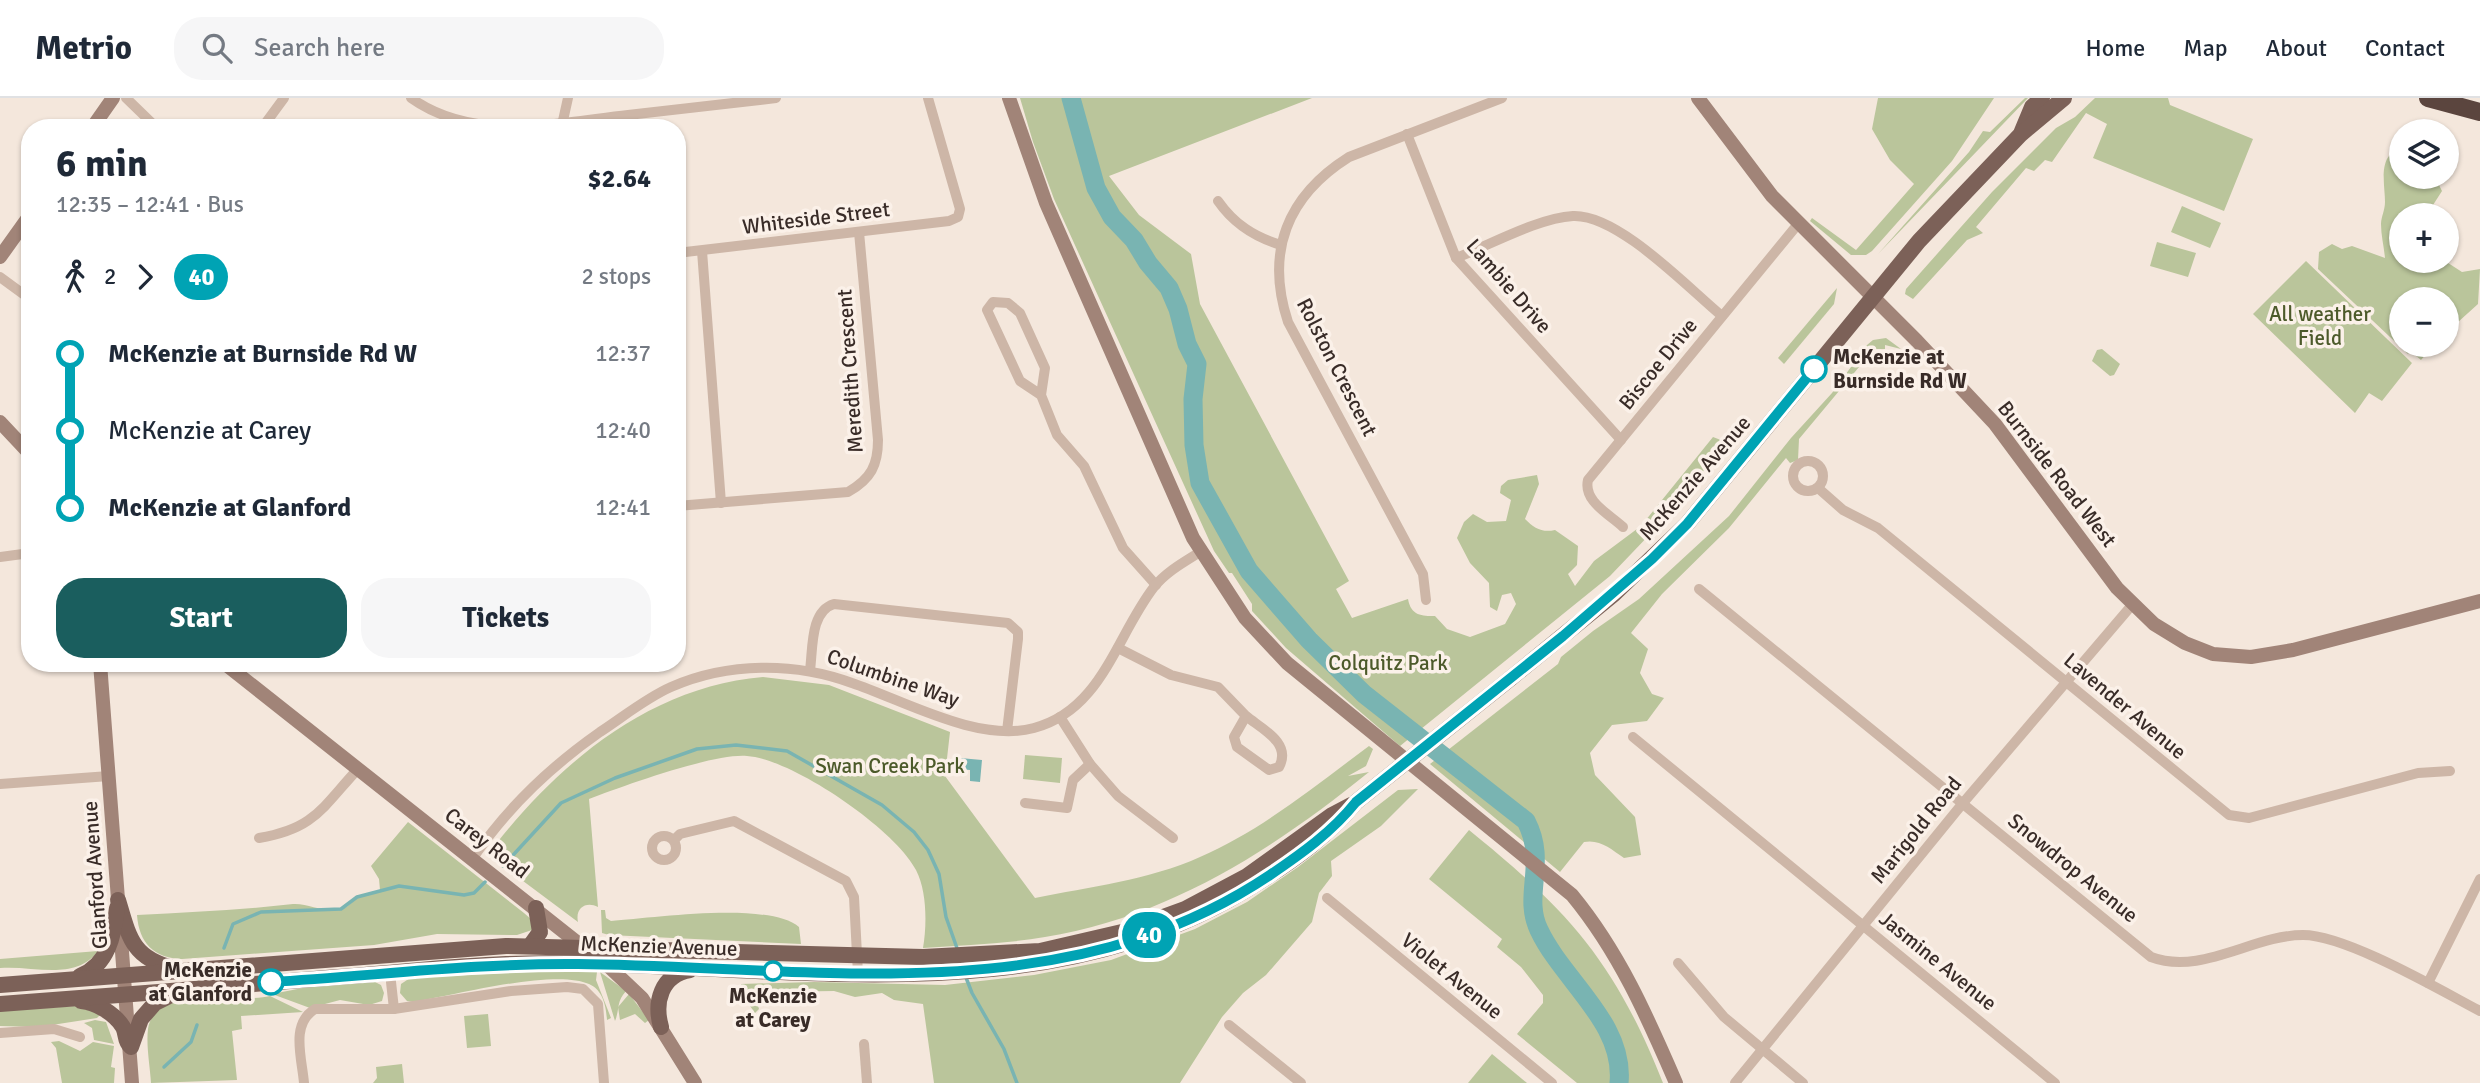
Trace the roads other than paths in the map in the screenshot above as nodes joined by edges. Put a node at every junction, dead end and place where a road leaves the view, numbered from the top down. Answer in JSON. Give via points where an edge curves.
{"nodes":[{"id":1,"x":113,"y":98,"type":"edge"},
{"id":2,"x":126,"y":98,"type":"edge"},
{"id":3,"x":284,"y":98,"type":"edge"},
{"id":4,"x":411,"y":98,"type":"edge"},
{"id":5,"x":568,"y":98,"type":"edge"},
{"id":6,"x":776,"y":98,"type":"edge"},
{"id":7,"x":928,"y":98,"type":"edge"},
{"id":8,"x":1009,"y":98,"type":"edge"},
{"id":9,"x":1502,"y":98,"type":"edge"},
{"id":10,"x":1698,"y":98,"type":"edge"},
{"id":11,"x":2042,"y":98,"type":"edge"},
{"id":12,"x":2064,"y":98,"type":"edge"},
{"id":13,"x":2428,"y":98,"type":"edge"},
{"id":14,"x":2480,"y":113,"type":"edge"},
{"id":15,"x":98,"y":119,"type":"edge"},
{"id":16,"x":148,"y":119,"type":"edge"},
{"id":17,"x":269,"y":119,"type":"edge"},
{"id":18,"x":455,"y":119,"type":"edge"},
{"id":19,"x":563,"y":119,"type":"edge"},
{"id":20,"x":610,"y":119,"type":"edge"},
{"id":21,"x":1407,"y":134,"type":"junction"},
{"id":22,"x":2021,"y":134,"type":"junction"},
{"id":23,"x":1217,"y":201,"type":"dead end"},
{"id":24,"x":1798,"y":224,"type":"junction"},
{"id":25,"x":21,"y":228,"type":"edge"},
{"id":26,"x":859,"y":232,"type":"junction"},
{"id":27,"x":1281,"y":246,"type":"junction"},
{"id":28,"x":702,"y":251,"type":"junction"},
{"id":29,"x":686,"y":252,"type":"edge"},
{"id":30,"x":0,"y":257,"type":"edge"},
{"id":31,"x":1456,"y":258,"type":"junction"},
{"id":32,"x":0,"y":277,"type":"edge"},
{"id":33,"x":21,"y":292,"type":"edge"},
{"id":34,"x":1871,"y":297,"type":"junction"},
{"id":35,"x":1721,"y":316,"type":"junction"},
{"id":36,"x":1041,"y":395,"type":"junction"},
{"id":37,"x":0,"y":422,"type":"edge"},
{"id":38,"x":1620,"y":440,"type":"junction"},
{"id":39,"x":21,"y":444,"type":"edge"},
{"id":40,"x":1818,"y":488,"type":"dead end"},
{"id":41,"x":721,"y":503,"type":"junction"},
{"id":42,"x":686,"y":505,"type":"edge"},
{"id":43,"x":1623,"y":527,"type":"dead end"},
{"id":44,"x":1200,"y":552,"type":"junction"},
{"id":45,"x":21,"y":554,"type":"edge"},
{"id":46,"x":0,"y":557,"type":"edge"},
{"id":47,"x":1156,"y":585,"type":"junction"},
{"id":48,"x":1699,"y":589,"type":"dead end"},
{"id":49,"x":1426,"y":600,"type":"dead end"},
{"id":50,"x":2480,"y":601,"type":"edge"},
{"id":51,"x":2132,"y":605,"type":"junction"},
{"id":52,"x":1118,"y":648,"type":"junction"},
{"id":53,"x":810,"y":670,"type":"junction"},
{"id":54,"x":101,"y":672,"type":"edge"},
{"id":55,"x":235,"y":672,"type":"edge"},
{"id":56,"x":2066,"y":679,"type":"junction"},
{"id":57,"x":1246,"y":716,"type":"junction"},
{"id":58,"x":1060,"y":718,"type":"junction"},
{"id":59,"x":1007,"y":732,"type":"junction"},
{"id":60,"x":1633,"y":737,"type":"dead end"},
{"id":61,"x":1090,"y":764,"type":"junction"},
{"id":62,"x":357,"y":770,"type":"junction"},
{"id":63,"x":2450,"y":771,"type":"dead end"},
{"id":64,"x":109,"y":776,"type":"junction"},
{"id":65,"x":0,"y":784,"type":"edge"},
{"id":66,"x":1025,"y":803,"type":"dead end"},
{"id":67,"x":1963,"y":803,"type":"junction"},
{"id":68,"x":259,"y":838,"type":"dead end"},
{"id":69,"x":1173,"y":838,"type":"dead end"},
{"id":70,"x":674,"y":840,"type":"dead end"},
{"id":71,"x":473,"y":858,"type":"junction"},
{"id":72,"x":2480,"y":879,"type":"edge"},
{"id":73,"x":1327,"y":898,"type":"dead end"},
{"id":74,"x":118,"y":900,"type":"junction"},
{"id":75,"x":536,"y":908,"type":"junction"},
{"id":76,"x":1863,"y":925,"type":"junction"},
{"id":77,"x":530,"y":946,"type":"junction"},
{"id":78,"x":581,"y":946,"type":"junction"},
{"id":79,"x":671,"y":949,"type":"junction"},
{"id":80,"x":858,"y":955,"type":"junction"},
{"id":81,"x":1678,"y":963,"type":"dead end"},
{"id":82,"x":980,"y":964,"type":"junction"},
{"id":83,"x":701,"y":968,"type":"junction"},
{"id":84,"x":619,"y":970,"type":"junction"},
{"id":85,"x":186,"y":971,"type":"junction"},
{"id":86,"x":390,"y":973,"type":"junction"},
{"id":87,"x":858,"y":974,"type":"junction"},
{"id":88,"x":124,"y":975,"type":"junction"},
{"id":89,"x":68,"y":980,"type":"junction"},
{"id":90,"x":2428,"y":983,"type":"junction"},
{"id":91,"x":0,"y":985,"type":"edge"},
{"id":92,"x":184,"y":990,"type":"junction"},
{"id":93,"x":126,"y":994,"type":"junction"},
{"id":94,"x":64,"y":999,"type":"junction"},
{"id":95,"x":0,"y":1004,"type":"edge"},
{"id":96,"x":394,"y":1009,"type":"junction"},
{"id":97,"x":2480,"y":1011,"type":"edge"},
{"id":98,"x":1229,"y":1024,"type":"dead end"},
{"id":99,"x":661,"y":1027,"type":"junction"},
{"id":100,"x":0,"y":1032,"type":"edge"},
{"id":101,"x":80,"y":1037,"type":"dead end"},
{"id":102,"x":864,"y":1044,"type":"dead end"},
{"id":103,"x":131,"y":1048,"type":"junction"},
{"id":104,"x":1763,"y":1050,"type":"junction"},
{"id":105,"x":132,"y":1083,"type":"edge"},
{"id":106,"x":304,"y":1083,"type":"edge"},
{"id":107,"x":604,"y":1083,"type":"edge"},
{"id":108,"x":695,"y":1083,"type":"edge"},
{"id":109,"x":867,"y":1083,"type":"edge"},
{"id":110,"x":1300,"y":1083,"type":"edge"},
{"id":111,"x":1552,"y":1083,"type":"edge"},
{"id":112,"x":1676,"y":1083,"type":"edge"},
{"id":113,"x":1735,"y":1083,"type":"edge"},
{"id":114,"x":1803,"y":1083,"type":"edge"},
{"id":115,"x":2055,"y":1083,"type":"edge"}],
"edges":[{"from":1,"to":15,"type":"main road"},
{"from":2,"to":16,"type":"street"},
{"from":3,"to":17,"type":"street"},
{"from":4,"to":18,"type":"street"},
{"from":5,"to":19,"type":"street"},
{"from":6,"to":20,"type":"street"},
{"from":7,"to":26,"type":"street","name":"Whiteside Street","via":[[960,209],[958,217]]},
{"from":8,"to":44,"type":"main road","via":[[1050,213]]},
{"from":9,"to":21,"type":"street","name":"Rolston Crescent"},
{"from":10,"to":24,"type":"main road","name":"Burnside Road West"},
{"from":11,"to":22,"type":"main road","name":"McKenzie Avenue","via":[[2032,107]]},
{"from":12,"to":22,"type":"main road","name":"McKenzie Avenue"},
{"from":13,"to":14,"type":"highway"},
{"from":21,"to":27,"type":"street","name":"Rolston Crescent","via":[[1349,157],[1315,181],[1294,212]]},
{"from":21,"to":31,"type":"street","name":"Lambie Drive"},
{"from":22,"to":34,"type":"main road","name":"McKenzie Avenue"},
{"from":23,"to":27,"type":"street","via":[[1230,219],[1262,240]]},
{"from":24,"to":34,"type":"main road","name":"Burnside Road West"},
{"from":24,"to":35,"type":"street","name":"Biscoe Drive"},
{"from":25,"to":30,"type":"main road"},
{"from":26,"to":28,"type":"street","name":"Whiteside Street"},
{"from":26,"to":41,"type":"street","name":"Meredith Crescent","via":[[878,440],[874,468],[867,480],[848,492]]},
{"from":27,"to":49,"type":"street","name":"Rolston Crescent","via":[[1279,288],[1288,322],[1423,574]]},
{"from":28,"to":29,"type":"street","name":"Whiteside Street"},
{"from":28,"to":41,"type":"street"},
{"from":31,"to":35,"type":"street","via":[[1555,219],[1585,216],[1618,229]]},
{"from":31,"to":38,"type":"street","name":"Lambie Drive"},
{"from":32,"to":33,"type":"street"},
{"from":34,"to":51,"type":"main road","name":"Burnside Road West","via":[[1995,424]]},
{"from":34,"to":82,"type":"main road","name":"McKenzie Avenue","bridge":true,"via":[[1687,524],[1614,594],[1356,802],[1338,824],[1290,862],[1201,914],[1154,933],[1088,953]]},
{"from":35,"to":38,"type":"street","name":"Biscoe Drive"},
{"from":36,"to":36,"type":"street","via":[[1045,368],[1020,313],[1008,303],[993,302],[986,310],[1020,381]]},
{"from":36,"to":47,"type":"street","via":[[1057,435],[1084,466],[1114,532]]},
{"from":37,"to":39,"type":"main road"},
{"from":38,"to":43,"type":"street","name":"Biscoe Drive","via":[[1586,489]]},
{"from":40,"to":56,"type":"street","name":"Lavender Avenue","via":[[1843,510],[1878,528]]},
{"from":41,"to":42,"type":"street","name":"Meredith Crescent"},
{"from":44,"to":47,"type":"street","name":"Columbine Way"},
{"from":44,"to":112,"type":"main road","via":[[1245,618],[1287,663],[1551,876],[1588,914],[1624,970]]},
{"from":45,"to":46,"type":"street"},
{"from":47,"to":52,"type":"street","name":"Columbine Way"},
{"from":48,"to":67,"type":"street","name":"Snowdrop Avenue"},
{"from":50,"to":51,"type":"main road","name":"Burnside Road West","via":[[2251,657],[2213,654],[2185,643]]},
{"from":51,"to":56,"type":"street","name":"Marigold Road"},
{"from":52,"to":57,"type":"street","via":[[1171,675],[1218,687]]},
{"from":52,"to":58,"type":"street","name":"Columbine Way","via":[[1091,691]]},
{"from":53,"to":59,"type":"street","name":"Columbine Way","via":[[978,728]]},
{"from":53,"to":59,"type":"street","via":[[818,618],[824,608],[834,604],[1008,623],[1018,632],[1018,639]]},
{"from":53,"to":71,"type":"street","name":"Columbine Way","via":[[731,670],[671,687],[589,740],[540,780]]},
{"from":54,"to":64,"type":"main road","name":"Glanford Avenue"},
{"from":55,"to":62,"type":"main road","name":"Carey Road"},
{"from":56,"to":63,"type":"street","name":"Lavender Avenue","via":[[2215,806],[2240,818],[2418,773]]},
{"from":56,"to":67,"type":"street","name":"Marigold Road"},
{"from":57,"to":57,"type":"street","via":[[1280,743],[1279,767],[1269,770],[1237,747],[1234,737]]},
{"from":58,"to":59,"type":"street","name":"Columbine Way"},
{"from":58,"to":61,"type":"street"},
{"from":60,"to":76,"type":"street","name":"Jasmine Avenue"},
{"from":61,"to":66,"type":"street","via":[[1073,780],[1067,808]]},
{"from":61,"to":69,"type":"street","via":[[1118,796]]},
{"from":62,"to":68,"type":"street","via":[[312,820],[291,831]]},
{"from":62,"to":71,"type":"main road","name":"Carey Road"},
{"from":64,"to":65,"type":"street"},
{"from":64,"to":74,"type":"main road","name":"Glanford Avenue"},
{"from":67,"to":76,"type":"street","name":"Marigold Road"},
{"from":67,"to":90,"type":"street","name":"Snowdrop Avenue","via":[[2151,957],[2188,962],[2302,935],[2340,943]]},
{"from":70,"to":80,"type":"street","via":[[680,834],[734,821],[846,881],[854,897]]},
{"from":71,"to":75,"type":"main road","name":"Carey Road"},
{"from":72,"to":90,"type":"street"},
{"from":73,"to":111,"type":"street","name":"Violet Avenue"},
{"from":74,"to":85,"type":"main road","via":[[136,949],[159,965]]},
{"from":74,"to":88,"type":"main road","name":"Glanford Avenue"},
{"from":74,"to":89,"type":"main road","via":[[111,941],[102,961],[88,973]]},
{"from":75,"to":77,"type":"main road","via":[[541,925]]},
{"from":75,"to":78,"type":"main road","name":"Carey Road"},
{"from":76,"to":104,"type":"street","name":"Marigold Road"},
{"from":76,"to":115,"type":"street","name":"Jasmine Avenue"},
{"from":77,"to":78,"type":"main road","name":"McKenzie Avenue"},
{"from":77,"to":85,"type":"main road","name":"McKenzie Avenue"},
{"from":78,"to":79,"type":"main road","name":"McKenzie Avenue"},
{"from":78,"to":84,"type":"main road","name":"Carey Road"},
{"from":79,"to":80,"type":"main road","name":"McKenzie Avenue"},
{"from":79,"to":84,"type":"main road","via":[[634,956]]},
{"from":80,"to":82,"type":"main road","name":"McKenzie Avenue","via":[[943,957]]},
{"from":80,"to":87,"type":"street"},
{"from":81,"to":104,"type":"street","via":[[1724,1017]]},
{"from":82,"to":87,"type":"main road","name":"McKenzie Avenue","via":[[949,974]]},
{"from":83,"to":84,"type":"main road","name":"McKenzie Avenue"},
{"from":83,"to":87,"type":"main road","name":"McKenzie Avenue"},
{"from":83,"to":99,"type":"main road","via":[[677,972],[668,981],[658,1000]]},
{"from":84,"to":86,"type":"main road","name":"McKenzie Avenue","via":[[506,964]]},
{"from":84,"to":99,"type":"main road","name":"Carey Road"},
{"from":85,"to":88,"type":"main road","name":"McKenzie Avenue"},
{"from":86,"to":92,"type":"main road","name":"McKenzie Avenue"},
{"from":86,"to":96,"type":"street"},
{"from":88,"to":89,"type":"main road","name":"McKenzie Avenue"},
{"from":88,"to":93,"type":"main road","name":"Glanford Avenue"},
{"from":89,"to":91,"type":"main road","name":"McKenzie Avenue"},
{"from":90,"to":97,"type":"street","name":"Snowdrop Avenue"},
{"from":92,"to":93,"type":"main road","name":"McKenzie Avenue"},
{"from":92,"to":103,"type":"main road","via":[[162,998],[150,1009],[138,1023]]},
{"from":93,"to":94,"type":"main road","name":"McKenzie Avenue"},
{"from":93,"to":103,"type":"main road","name":"Glanford Avenue"},
{"from":94,"to":95,"type":"main road","name":"McKenzie Avenue"},
{"from":94,"to":103,"type":"main road","via":[[88,1002],[108,1013],[122,1027]]},
{"from":96,"to":106,"type":"street","via":[[326,1007],[306,1014],[299,1031]]},
{"from":96,"to":107,"type":"street","via":[[567,987],[589,993],[599,1009]]},
{"from":98,"to":110,"type":"street"},
{"from":99,"to":108,"type":"main road","name":"Carey Road"},
{"from":100,"to":101,"type":"street","via":[[54,1029]]},
{"from":102,"to":109,"type":"street"},
{"from":103,"to":105,"type":"main road","name":"Glanford Avenue"},
{"from":104,"to":113,"type":"street","name":"Marigold Road"},
{"from":104,"to":114,"type":"street"}]}
